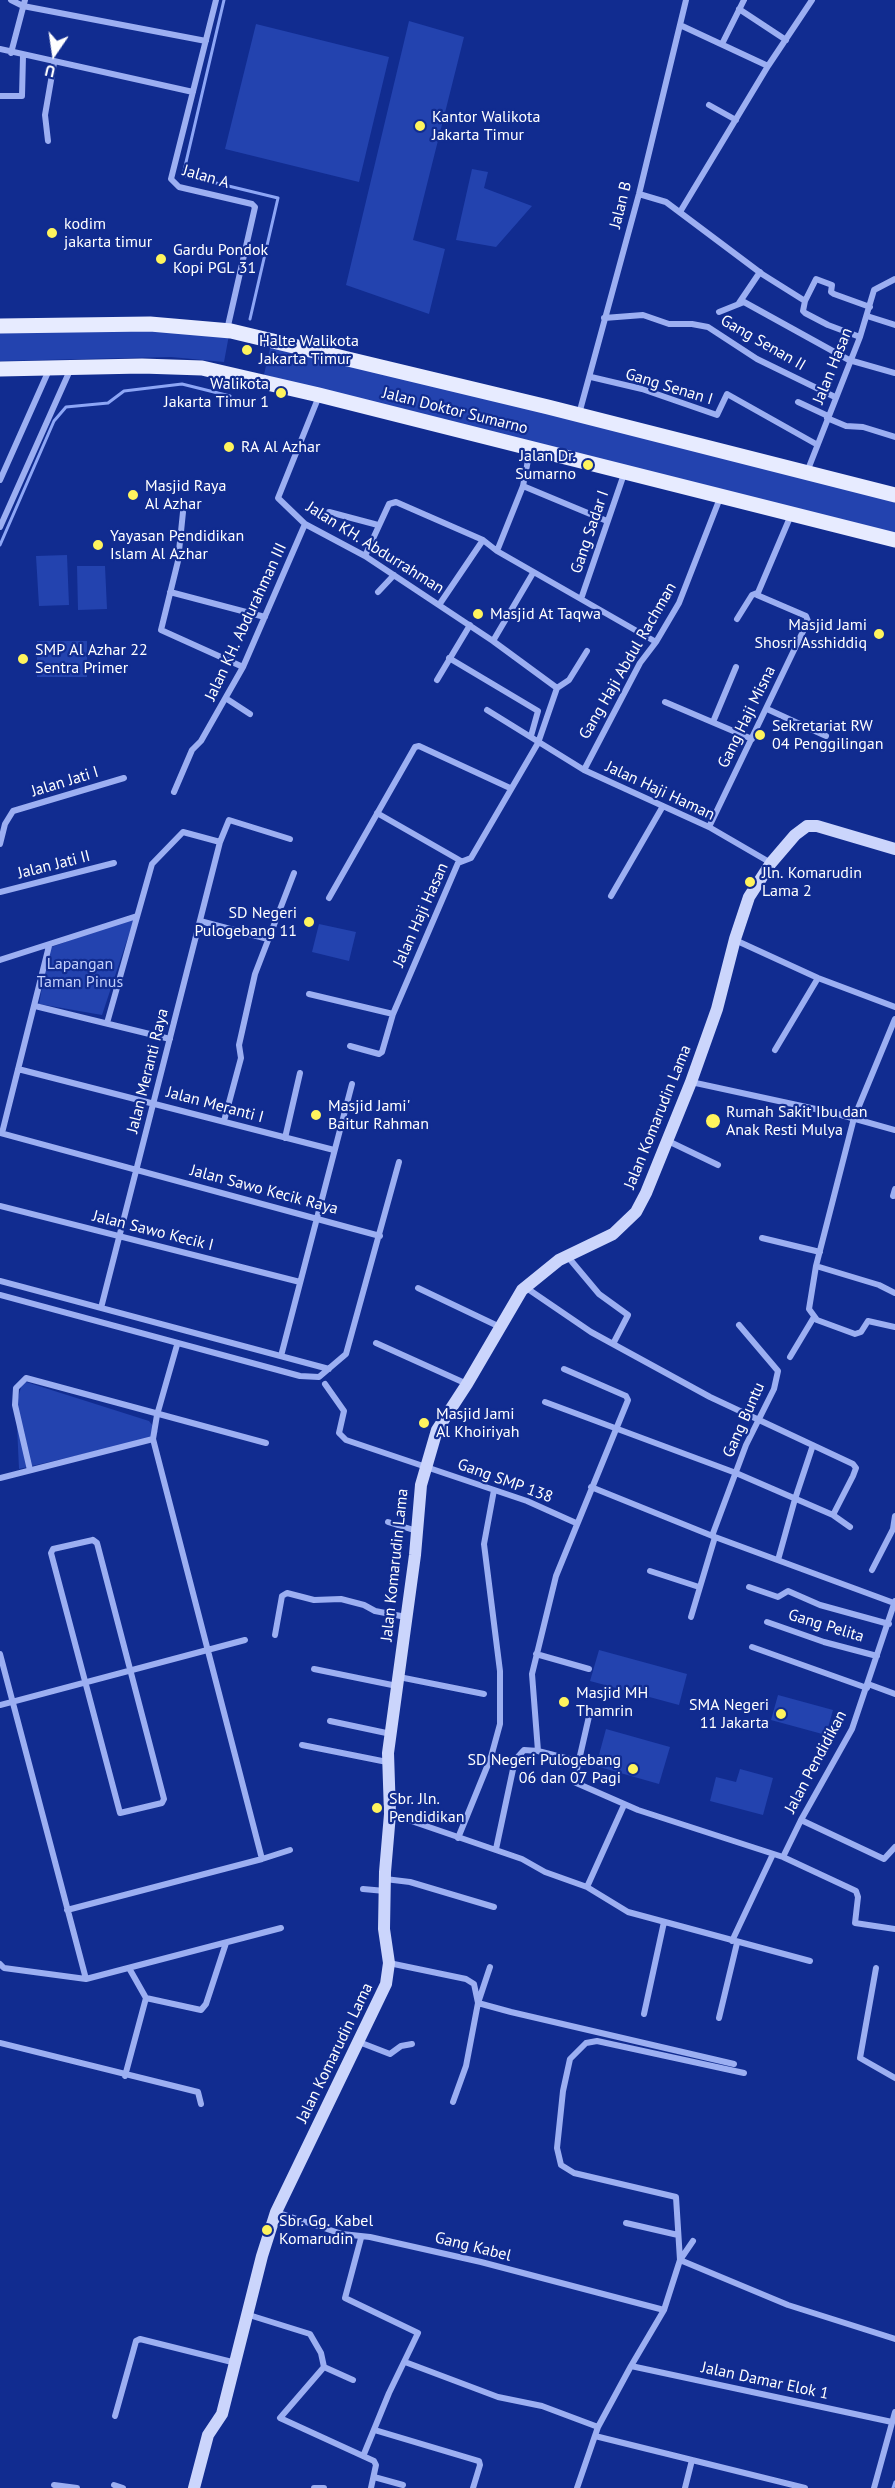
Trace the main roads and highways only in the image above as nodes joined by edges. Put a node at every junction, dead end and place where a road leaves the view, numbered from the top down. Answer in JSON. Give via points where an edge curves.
{"nodes":[{"id":1,"x":0,"y":326,"type":"edge"},
{"id":2,"x":0,"y":369,"type":"edge"},
{"id":3,"x":895,"y":495,"type":"edge"},
{"id":4,"x":895,"y":540,"type":"edge"}],
"edges":[{"from":1,"to":3,"type":"main road","name":"Jalan Doktor Sumarno","via":[[150,324],[227,331]]},
{"from":2,"to":4,"type":"main road","name":"Jalan Doktor Sumarno","via":[[202,368]]}]}
